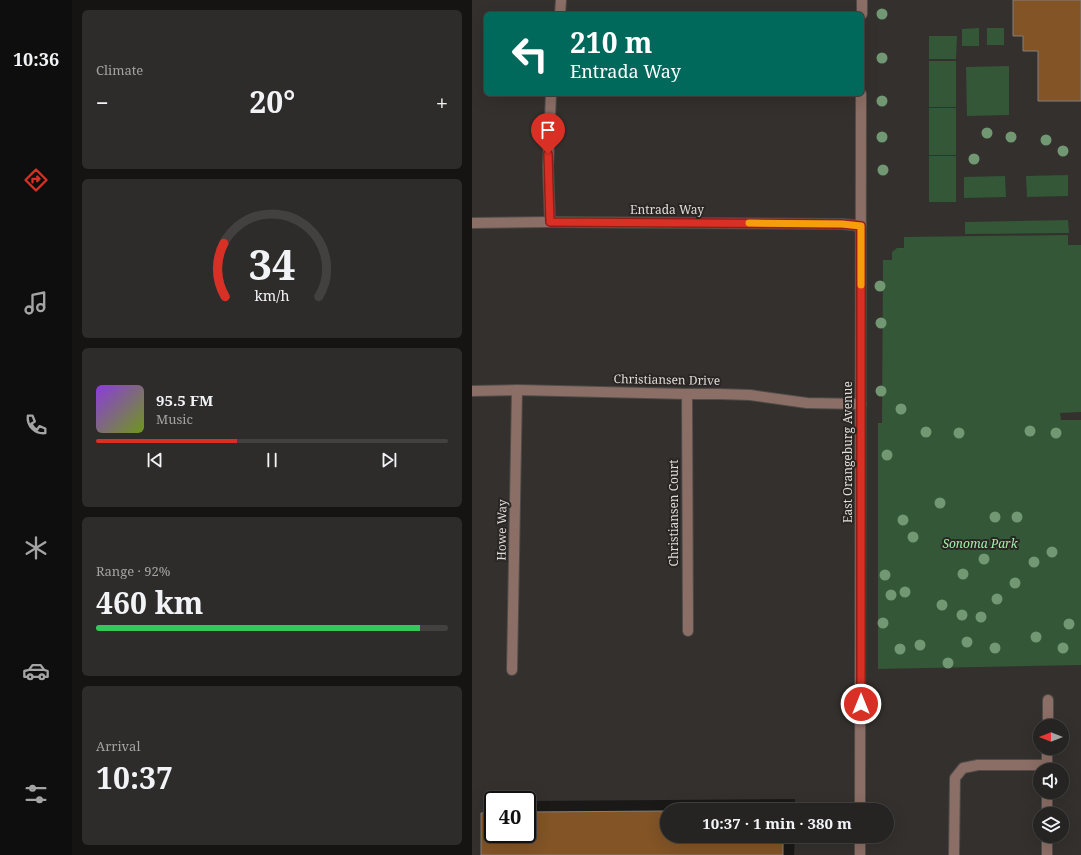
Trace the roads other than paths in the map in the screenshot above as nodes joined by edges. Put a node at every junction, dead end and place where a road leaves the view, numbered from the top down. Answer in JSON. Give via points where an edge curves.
{"nodes":[{"id":1,"x":561,"y":0,"type":"edge"},
{"id":2,"x":862,"y":0,"type":"edge"},
{"id":3,"x":560,"y":12,"type":"edge"},
{"id":4,"x":862,"y":12,"type":"edge"},
{"id":5,"x":551,"y":96,"type":"edge"},
{"id":6,"x":861,"y":96,"type":"edge"},
{"id":7,"x":550,"y":222,"type":"junction"},
{"id":8,"x":472,"y":223,"type":"edge"},
{"id":9,"x":861,"y":226,"type":"junction"},
{"id":10,"x":517,"y":390,"type":"junction"},
{"id":11,"x":472,"y":391,"type":"edge"},
{"id":12,"x":687,"y":394,"type":"junction"},
{"id":13,"x":862,"y":404,"type":"junction"},
{"id":14,"x":688,"y":631,"type":"dead end"},
{"id":15,"x":512,"y":670,"type":"dead end"},
{"id":16,"x":1048,"y":700,"type":"dead end"},
{"id":17,"x":1048,"y":719,"type":"edge"},
{"id":18,"x":1033,"y":767,"type":"edge"},
{"id":19,"x":860,"y":803,"type":"edge"},
{"id":20,"x":860,"y":843,"type":"edge"},
{"id":21,"x":1047,"y":843,"type":"edge"},
{"id":22,"x":860,"y":855,"type":"edge"},
{"id":23,"x":954,"y":855,"type":"edge"},
{"id":24,"x":1047,"y":855,"type":"edge"}],
"edges":[{"from":1,"to":3,"type":"street"},
{"from":2,"to":4,"type":"street"},
{"from":5,"to":7,"type":"street","via":[[548,166]]},
{"from":6,"to":9,"type":"street","name":"East Orangeburg Avenue"},
{"from":7,"to":8,"type":"street","name":"Entrada Way"},
{"from":7,"to":9,"type":"street","name":"Entrada Way"},
{"from":9,"to":13,"type":"street","name":"East Orangeburg Avenue"},
{"from":10,"to":11,"type":"street","name":"Christiansen Drive"},
{"from":10,"to":12,"type":"street","name":"Christiansen Drive"},
{"from":10,"to":15,"type":"street","name":"Howe Way"},
{"from":12,"to":13,"type":"street","name":"Christiansen Drive","via":[[750,395],[807,403]]},
{"from":12,"to":14,"type":"street","name":"Christiansen Court"},
{"from":13,"to":19,"type":"street","name":"East Orangeburg Avenue"},
{"from":16,"to":17,"type":"street"},
{"from":18,"to":23,"type":"street","via":[[978,765],[963,768],[955,778]]},
{"from":20,"to":22,"type":"street"},
{"from":21,"to":24,"type":"street"}]}
